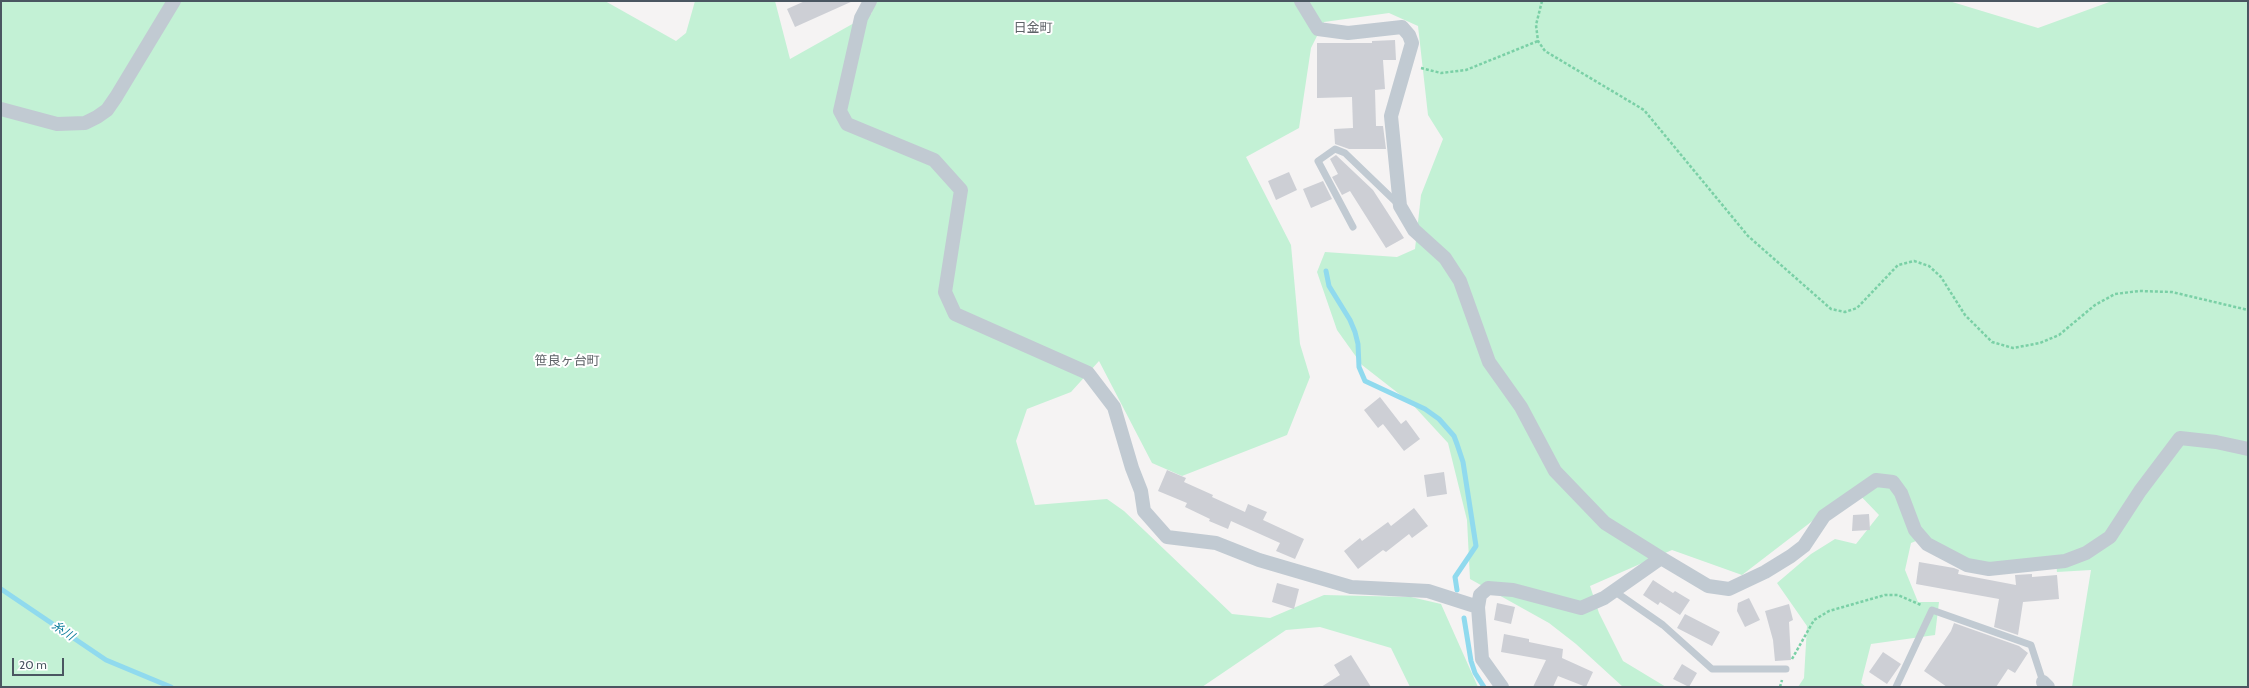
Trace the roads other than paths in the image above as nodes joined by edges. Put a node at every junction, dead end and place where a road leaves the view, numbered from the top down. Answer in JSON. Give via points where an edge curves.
{"nodes":[{"id":1,"x":174,"y":1,"type":"edge"},
{"id":2,"x":858,"y":1,"type":"edge"},
{"id":3,"x":870,"y":1,"type":"edge"},
{"id":4,"x":1301,"y":1,"type":"edge"},
{"id":5,"x":861,"y":18,"type":"junction"},
{"id":6,"x":1,"y":109,"type":"edge"},
{"id":7,"x":1400,"y":206,"type":"junction"},
{"id":8,"x":1353,"y":227,"type":"dead end"},
{"id":9,"x":2248,"y":449,"type":"edge"},
{"id":10,"x":1661,"y":558,"type":"junction"},
{"id":11,"x":1614,"y":591,"type":"junction"},
{"id":12,"x":1478,"y":607,"type":"junction"},
{"id":13,"x":1786,"y":668,"type":"road end"},
{"id":14,"x":2046,"y":685,"type":"edge"},
{"id":15,"x":1502,"y":687,"type":"edge"},
{"id":16,"x":1896,"y":687,"type":"edge"}],
"edges":[{"from":1,"to":6,"type":"street","via":[[116,97],[107,110],[97,117],[85,123],[57,124]]},
{"from":2,"to":5,"type":"street"},
{"from":3,"to":5,"type":"street"},
{"from":4,"to":7,"type":"street","via":[[1318,29],[1348,33],[1402,27],[1410,35],[1412,43],[1391,116]]},
{"from":5,"to":12,"type":"street","via":[[840,111],[847,124],[934,160],[961,190],[945,292],[955,314],[1088,373],[1114,408],[1141,491],[1144,511],[1167,537],[1216,543],[1259,560],[1351,587],[1428,591]]},
{"from":7,"to":8,"type":"lane","via":[[1345,153],[1335,149],[1318,161]]},
{"from":7,"to":10,"type":"street","via":[[1414,230],[1445,258],[1460,282],[1489,362],[1521,407],[1555,472],[1605,523]]},
{"from":9,"to":10,"type":"street","via":[[2180,438],[2140,491],[2110,537],[2086,553],[2065,561],[1989,569],[1967,565],[1927,544],[1915,530],[1901,493],[1893,482],[1876,480],[1824,516],[1804,546],[1791,556],[1729,589],[1708,586]]},
{"from":10,"to":11,"type":"street"},
{"from":11,"to":12,"type":"street","via":[[1581,608],[1512,590],[1488,588],[1480,595]]},
{"from":11,"to":13,"type":"lane","via":[[1663,625],[1712,669]]},
{"from":12,"to":15,"type":"street","via":[[1482,659],[1488,671]]},
{"from":14,"to":16,"type":"lane","via":[[2031,646],[1932,610]]}]}
